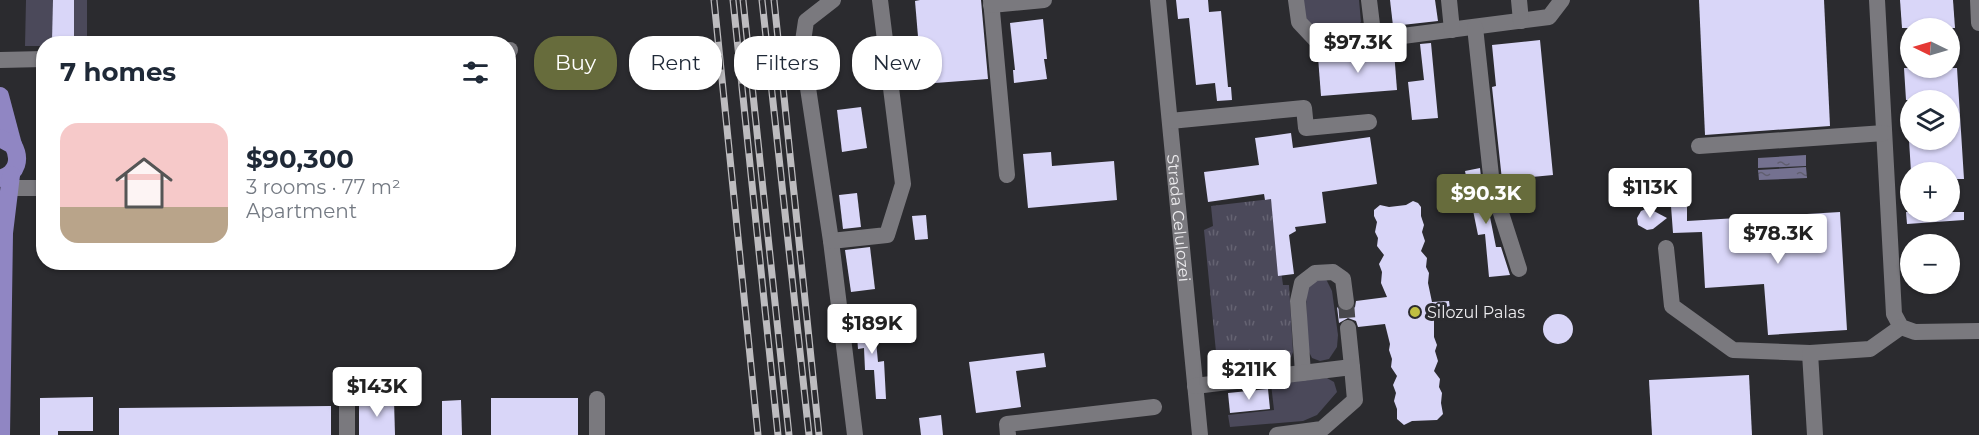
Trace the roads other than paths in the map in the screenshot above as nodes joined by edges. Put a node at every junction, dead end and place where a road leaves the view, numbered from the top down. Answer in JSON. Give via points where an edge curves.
{"nodes":[{"id":1,"x":833,"y":0,"type":"edge"},
{"id":2,"x":880,"y":0,"type":"edge"},
{"id":3,"x":1044,"y":0,"type":"edge"},
{"id":4,"x":1158,"y":0,"type":"edge"},
{"id":5,"x":1296,"y":0,"type":"edge"},
{"id":6,"x":1369,"y":0,"type":"edge"},
{"id":7,"x":1449,"y":0,"type":"edge"},
{"id":8,"x":1519,"y":0,"type":"edge"},
{"id":9,"x":1562,"y":0,"type":"edge"},
{"id":10,"x":1877,"y":0,"type":"edge"},
{"id":11,"x":1978,"y":0,"type":"edge"},
{"id":12,"x":991,"y":3,"type":"edge"},
{"id":13,"x":1521,"y":21,"type":"junction"},
{"id":14,"x":1979,"y":23,"type":"edge"},
{"id":15,"x":1475,"y":27,"type":"junction"},
{"id":16,"x":1452,"y":30,"type":"junction"},
{"id":17,"x":1373,"y":33,"type":"junction"},
{"id":18,"x":0,"y":60,"type":"edge"},
{"id":19,"x":36,"y":60,"type":"edge"},
{"id":20,"x":0,"y":96,"type":"edge"},
{"id":21,"x":1170,"y":121,"type":"junction"},
{"id":22,"x":1369,"y":122,"type":"dead end"},
{"id":23,"x":1884,"y":133,"type":"junction"},
{"id":24,"x":7,"y":142,"type":"edge"},
{"id":25,"x":1699,"y":146,"type":"dead end"},
{"id":26,"x":1007,"y":175,"type":"dead end"},
{"id":27,"x":6,"y":180,"type":"edge"},
{"id":28,"x":36,"y":186,"type":"edge"},
{"id":29,"x":2,"y":226,"type":"edge"},
{"id":30,"x":831,"y":241,"type":"junction"},
{"id":31,"x":1666,"y":248,"type":"dead end"},
{"id":32,"x":1519,"y":269,"type":"dead end"},
{"id":33,"x":1346,"y":302,"type":"tunnel mouth"},
{"id":34,"x":1,"y":306,"type":"edge"},
{"id":35,"x":1901,"y":327,"type":"junction"},
{"id":36,"x":1348,"y":328,"type":"tunnel mouth"},
{"id":37,"x":1979,"y":331,"type":"edge"},
{"id":38,"x":1810,"y":353,"type":"junction"},
{"id":39,"x":1352,"y":367,"type":"junction"},
{"id":40,"x":1303,"y":373,"type":"junction"},
{"id":41,"x":1196,"y":386,"type":"junction"},
{"id":42,"x":347,"y":389,"type":"dead end"},
{"id":43,"x":597,"y":399,"type":"dead end"},
{"id":44,"x":1154,"y":407,"type":"dead end"},
{"id":45,"x":1,"y":435,"type":"edge"},
{"id":46,"x":347,"y":435,"type":"edge"},
{"id":47,"x":597,"y":435,"type":"edge"},
{"id":48,"x":855,"y":435,"type":"edge"},
{"id":49,"x":1008,"y":435,"type":"edge"},
{"id":50,"x":1200,"y":435,"type":"edge"},
{"id":51,"x":1277,"y":435,"type":"edge"},
{"id":52,"x":1815,"y":435,"type":"edge"}],
"edges":[{"from":1,"to":30,"type":"street","via":[[806,21],[802,48]]},
{"from":2,"to":30,"type":"street","via":[[903,184],[887,235]]},
{"from":3,"to":12,"type":"street"},
{"from":4,"to":21,"type":"street","name":"Strada Celulozei"},
{"from":5,"to":17,"type":"street","via":[[1299,22],[1315,39]]},
{"from":6,"to":17,"type":"street"},
{"from":7,"to":16,"type":"street"},
{"from":8,"to":13,"type":"street"},
{"from":9,"to":13,"type":"street","via":[[1550,17]]},
{"from":10,"to":23,"type":"street"},
{"from":11,"to":14,"type":"street"},
{"from":12,"to":26,"type":"street"},
{"from":13,"to":15,"type":"street"},
{"from":15,"to":16,"type":"street"},
{"from":15,"to":32,"type":"street","via":[[1492,185]]},
{"from":16,"to":17,"type":"street","via":[[1395,38]]},
{"from":18,"to":19,"type":"street"},
{"from":20,"to":24,"type":"main road"},
{"from":21,"to":22,"type":"street","via":[[1304,108],[1306,128]]},
{"from":21,"to":41,"type":"street","name":"Strada Celulozei"},
{"from":23,"to":25,"type":"street"},
{"from":23,"to":35,"type":"street","via":[[1894,314]]},
{"from":24,"to":27,"type":"main road","via":[[18,157],[15,170]]},
{"from":27,"to":28,"type":"street"},
{"from":27,"to":29,"type":"main road"},
{"from":29,"to":34,"type":"main road"},
{"from":30,"to":48,"type":"street"},
{"from":31,"to":38,"type":"street","via":[[1671,306],[1733,350]]},
{"from":33,"to":40,"type":"street","via":[[1343,279],[1333,272],[1315,273],[1302,283],[1298,301]]},
{"from":34,"to":45,"type":"main road"},
{"from":35,"to":37,"type":"street","via":[[1915,332]]},
{"from":35,"to":38,"type":"street","via":[[1870,349]]},
{"from":36,"to":39,"type":"street"},
{"from":38,"to":52,"type":"street"},
{"from":39,"to":40,"type":"street"},
{"from":39,"to":51,"type":"street","via":[[1355,400],[1347,408],[1322,429]]},
{"from":40,"to":41,"type":"street"},
{"from":41,"to":50,"type":"street","name":"Strada Celulozei"},
{"from":42,"to":46,"type":"street"},
{"from":43,"to":47,"type":"street"},
{"from":44,"to":49,"type":"street","via":[[1007,424]]}]}
